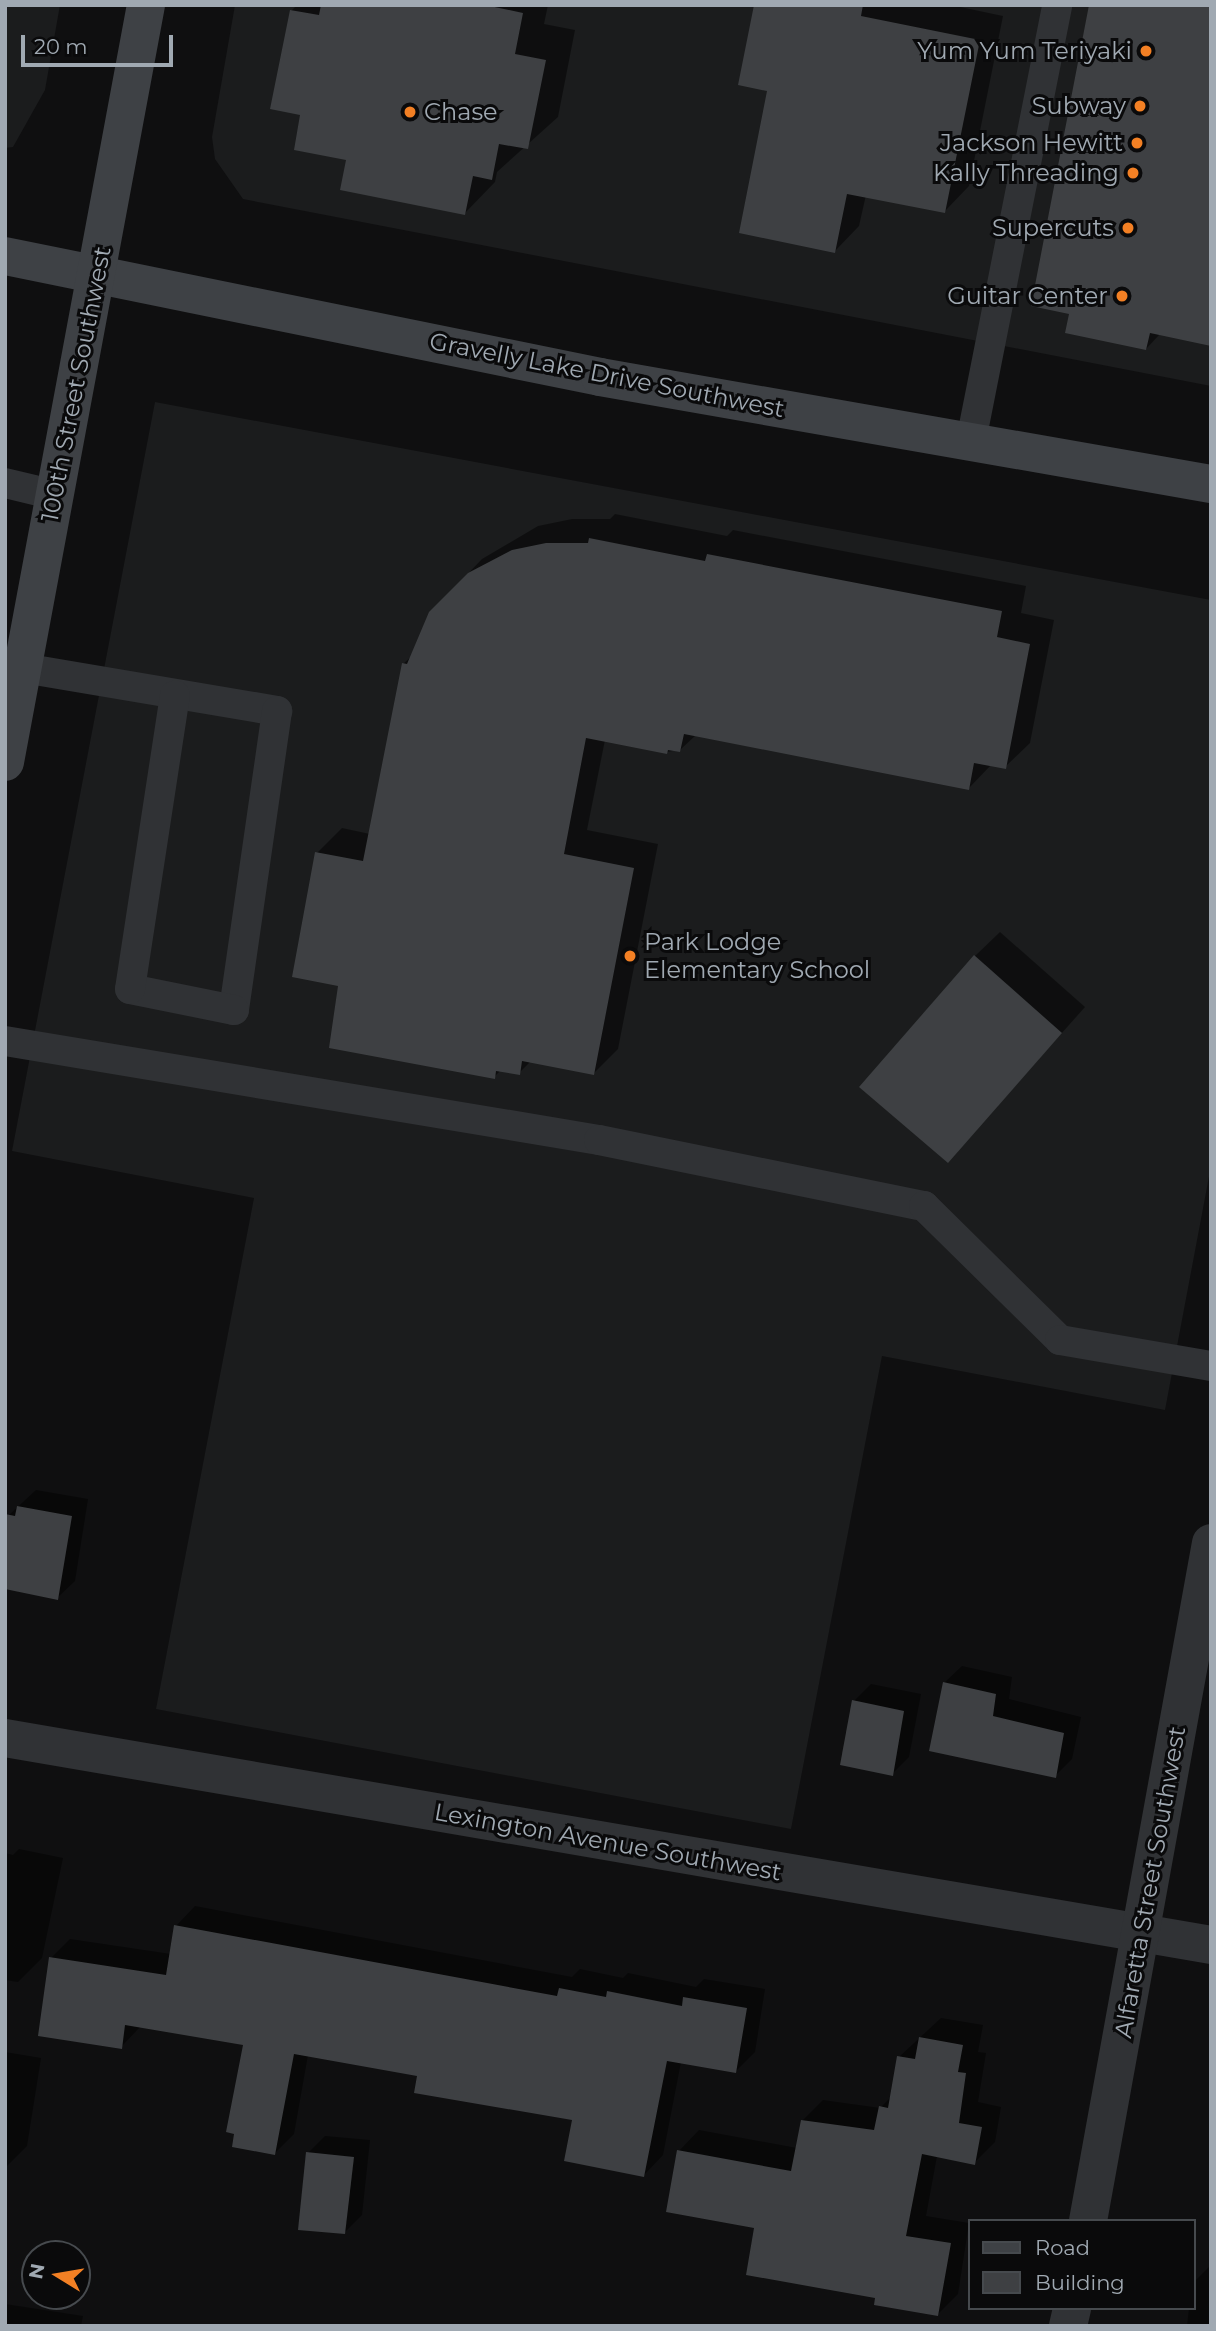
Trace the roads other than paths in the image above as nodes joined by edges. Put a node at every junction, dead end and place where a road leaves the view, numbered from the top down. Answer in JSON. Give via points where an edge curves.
{"nodes":[{"id":1,"x":146,"y":5,"type":"edge"},
{"id":2,"x":1057,"y":5,"type":"edge"},
{"id":3,"x":5,"y":256,"type":"edge"},
{"id":4,"x":97,"y":276,"type":"junction"},
{"id":5,"x":971,"y":441,"type":"junction"},
{"id":6,"x":5,"y":483,"type":"edge"},
{"id":7,"x":1211,"y":484,"type":"edge"},
{"id":8,"x":55,"y":495,"type":"junction"},
{"id":9,"x":23,"y":668,"type":"junction"},
{"id":10,"x":175,"y":695,"type":"junction"},
{"id":11,"x":5,"y":762,"type":"edge"},
{"id":12,"x":5,"y":1041,"type":"edge"},
{"id":13,"x":1211,"y":1366,"type":"edge"},
{"id":14,"x":1211,"y":1543,"type":"edge"},
{"id":15,"x":5,"y":1738,"type":"edge"},
{"id":16,"x":1142,"y":1933,"type":"junction"},
{"id":17,"x":1211,"y":1945,"type":"edge"},
{"id":18,"x":1088,"y":2219,"type":"edge"}],
"edges":[{"from":1,"to":4,"type":"main road","name":"100th Street Southwest"},
{"from":2,"to":5,"type":"lane"},
{"from":3,"to":4,"type":"main road","name":"Gravelly Lake Drive Southwest"},
{"from":4,"to":5,"type":"main road","name":"Gravelly Lake Drive Southwest","via":[[600,377]]},
{"from":4,"to":8,"type":"main road","name":"100th Street Southwest"},
{"from":5,"to":7,"type":"main road","name":"Gravelly Lake Drive Southwest"},
{"from":6,"to":8,"type":"lane"},
{"from":8,"to":9,"type":"main road","name":"100th Street Southwest"},
{"from":9,"to":10,"type":"lane"},
{"from":9,"to":11,"type":"main road","name":"100th Street Southwest"},
{"from":10,"to":10,"type":"lane","via":[[130,989],[234,1010],[277,711]]},
{"from":12,"to":13,"type":"lane","via":[[599,1140],[924,1206],[1060,1340]]},
{"from":14,"to":16,"type":"street","name":"Alfaretta Street Southwest"},
{"from":15,"to":16,"type":"street","name":"Lexington Avenue Southwest"},
{"from":16,"to":17,"type":"street","name":"Lexington Avenue Southwest"},
{"from":16,"to":18,"type":"street","name":"Alfaretta Street Southwest"}]}
